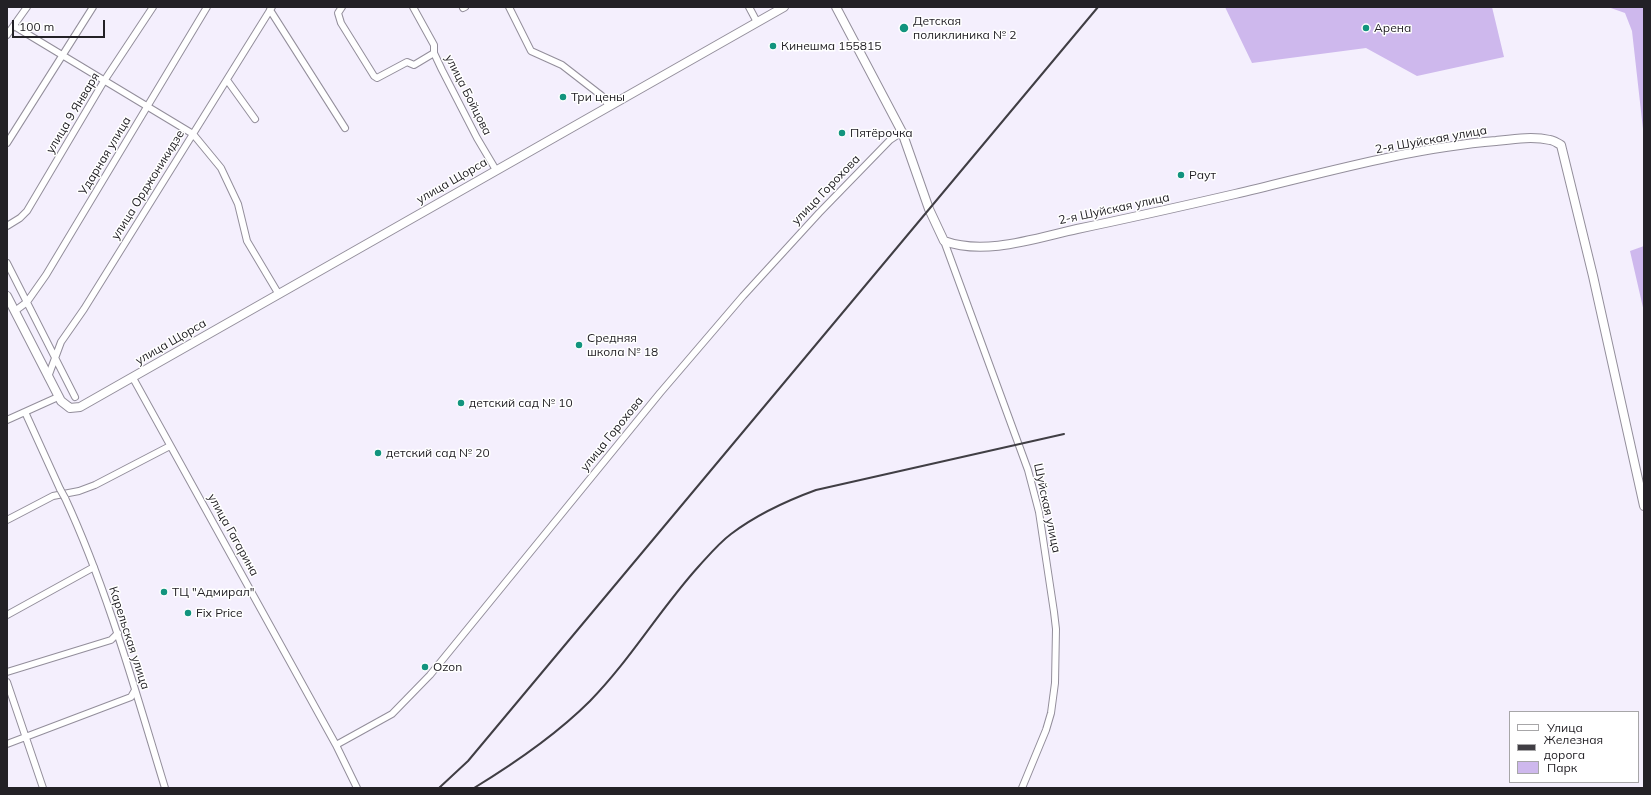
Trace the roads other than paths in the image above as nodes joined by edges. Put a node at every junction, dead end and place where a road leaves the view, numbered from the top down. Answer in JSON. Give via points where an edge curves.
{"nodes":[{"id":1,"x":27,"y":7,"type":"edge"},
{"id":2,"x":93,"y":7,"type":"edge"},
{"id":3,"x":153,"y":7,"type":"edge"},
{"id":4,"x":207,"y":7,"type":"edge"},
{"id":5,"x":342,"y":7,"type":"edge"},
{"id":6,"x":413,"y":7,"type":"edge"},
{"id":7,"x":509,"y":7,"type":"edge"},
{"id":8,"x":749,"y":7,"type":"edge"},
{"id":9,"x":784,"y":7,"type":"edge"},
{"id":10,"x":836,"y":7,"type":"edge"},
{"id":11,"x":271,"y":8,"type":"edge"},
{"id":12,"x":757,"y":22,"type":"junction"},
{"id":13,"x":14,"y":26,"type":"junction"},
{"id":14,"x":7,"y":35,"type":"edge"},
{"id":15,"x":434,"y":53,"type":"junction"},
{"id":16,"x":63,"y":56,"type":"junction"},
{"id":17,"x":227,"y":80,"type":"junction"},
{"id":18,"x":104,"y":81,"type":"junction"},
{"id":19,"x":148,"y":106,"type":"junction"},
{"id":20,"x":609,"y":106,"type":"junction"},
{"id":21,"x":255,"y":119,"type":"dead end"},
{"id":22,"x":345,"y":128,"type":"dead end"},
{"id":23,"x":902,"y":132,"type":"junction"},
{"id":24,"x":193,"y":134,"type":"junction"},
{"id":25,"x":7,"y":143,"type":"edge"},
{"id":26,"x":496,"y":170,"type":"junction"},
{"id":27,"x":7,"y":226,"type":"edge"},
{"id":28,"x":944,"y":241,"type":"junction"},
{"id":29,"x":7,"y":264,"type":"edge"},
{"id":30,"x":278,"y":294,"type":"junction"},
{"id":31,"x":7,"y":296,"type":"edge"},
{"id":32,"x":26,"y":302,"type":"junction"},
{"id":33,"x":15,"y":311,"type":"junction"},
{"id":34,"x":56,"y":358,"type":"junction"},
{"id":35,"x":48,"y":377,"type":"junction"},
{"id":36,"x":133,"y":378,"type":"junction"},
{"id":37,"x":58,"y":397,"type":"junction"},
{"id":38,"x":75,"y":397,"type":"dead end"},
{"id":39,"x":25,"y":412,"type":"junction"},
{"id":40,"x":7,"y":420,"type":"edge"},
{"id":41,"x":170,"y":446,"type":"junction"},
{"id":42,"x":1644,"y":506,"type":"edge"},
{"id":43,"x":7,"y":520,"type":"edge"},
{"id":44,"x":94,"y":567,"type":"junction"},
{"id":45,"x":7,"y":615,"type":"edge"},
{"id":46,"x":118,"y":633,"type":"junction"},
{"id":47,"x":7,"y":672,"type":"edge"},
{"id":48,"x":7,"y":682,"type":"edge"},
{"id":49,"x":135,"y":690,"type":"junction"},
{"id":50,"x":25,"y":738,"type":"junction"},
{"id":51,"x":7,"y":744,"type":"edge"},
{"id":52,"x":336,"y":745,"type":"junction"},
{"id":53,"x":43,"y":788,"type":"edge"},
{"id":54,"x":165,"y":788,"type":"edge"},
{"id":55,"x":357,"y":788,"type":"edge"},
{"id":56,"x":1022,"y":788,"type":"edge"}],
"edges":[{"from":1,"to":13,"type":"street"},
{"from":2,"to":16,"type":"street"},
{"from":3,"to":18,"type":"street","name":"улица 9 Января"},
{"from":4,"to":19,"type":"street","name":"Ударная улица"},
{"from":5,"to":15,"type":"street","via":[[338,13],[341,23],[377,78],[407,62],[414,65]]},
{"from":6,"to":15,"type":"street","name":"улица Бойцова","via":[[434,45]]},
{"from":7,"to":20,"type":"street","via":[[531,51],[568,69],[602,96]]},
{"from":8,"to":12,"type":"street"},
{"from":9,"to":12,"type":"street","name":"улица Щорса"},
{"from":10,"to":23,"type":"street"},
{"from":11,"to":17,"type":"street","name":"улица Орджоникидзе"},
{"from":11,"to":22,"type":"street"},
{"from":12,"to":20,"type":"street","name":"улица Щорса"},
{"from":13,"to":14,"type":"street"},
{"from":13,"to":16,"type":"street"},
{"from":15,"to":26,"type":"street","name":"улица Бойцова"},
{"from":16,"to":18,"type":"street"},
{"from":16,"to":25,"type":"street"},
{"from":17,"to":21,"type":"street"},
{"from":17,"to":24,"type":"street","name":"улица Орджоникидзе"},
{"from":18,"to":19,"type":"street"},
{"from":18,"to":27,"type":"street","name":"улица 9 Января","via":[[27,211]]},
{"from":19,"to":24,"type":"street"},
{"from":19,"to":32,"type":"street","name":"Ударная улица","via":[[46,275]]},
{"from":20,"to":26,"type":"street","name":"улица Щорса"},
{"from":23,"to":28,"type":"street","via":[[929,209]]},
{"from":23,"to":52,"type":"street","name":"улица Горохова","via":[[890,140],[819,213],[743,296],[655,399],[430,675],[392,714]]},
{"from":24,"to":30,"type":"street","via":[[221,168],[238,204],[247,241]]},
{"from":24,"to":34,"type":"street","name":"улица Орджоникидзе","via":[[61,342]]},
{"from":26,"to":30,"type":"street","name":"улица Щорса"},
{"from":28,"to":42,"type":"street","name":"2-я Шуйская улица","via":[[957,246],[972,247],[1005,244],[1441,148],[1527,138],[1550,140],[1561,145],[1594,276]]},
{"from":28,"to":56,"type":"street","name":"Шуйская улица","via":[[1028,470],[1039,512],[1054,612],[1055,683],[1051,713]]},
{"from":29,"to":32,"type":"street"},
{"from":30,"to":36,"type":"street","name":"улица Щорса"},
{"from":31,"to":33,"type":"street"},
{"from":32,"to":33,"type":"street","name":"Ударная улица"},
{"from":32,"to":34,"type":"street"},
{"from":33,"to":35,"type":"street"},
{"from":34,"to":35,"type":"street","name":"улица Орджоникидзе"},
{"from":34,"to":38,"type":"street"},
{"from":35,"to":37,"type":"street"},
{"from":36,"to":37,"type":"street","name":"улица Щорса","via":[[80,407],[70,408]]},
{"from":36,"to":41,"type":"street","name":"улица Гагарина"},
{"from":37,"to":39,"type":"street"},
{"from":39,"to":40,"type":"street"},
{"from":39,"to":44,"type":"street","name":"Карельская улица","bridge":true},
{"from":41,"to":43,"type":"street","via":[[95,485],[53,496]]},
{"from":41,"to":52,"type":"street","name":"улица Гагарина"},
{"from":44,"to":45,"type":"street"},
{"from":44,"to":46,"type":"street","name":"Карельская улица"},
{"from":46,"to":47,"type":"street","via":[[111,640]]},
{"from":46,"to":49,"type":"street","name":"Карельская улица"},
{"from":48,"to":50,"type":"street"},
{"from":49,"to":50,"type":"street","via":[[131,697]]},
{"from":49,"to":54,"type":"street","name":"Карельская улица"},
{"from":50,"to":51,"type":"street"},
{"from":50,"to":53,"type":"street"},
{"from":52,"to":55,"type":"street","name":"улица Гагарина"}]}
